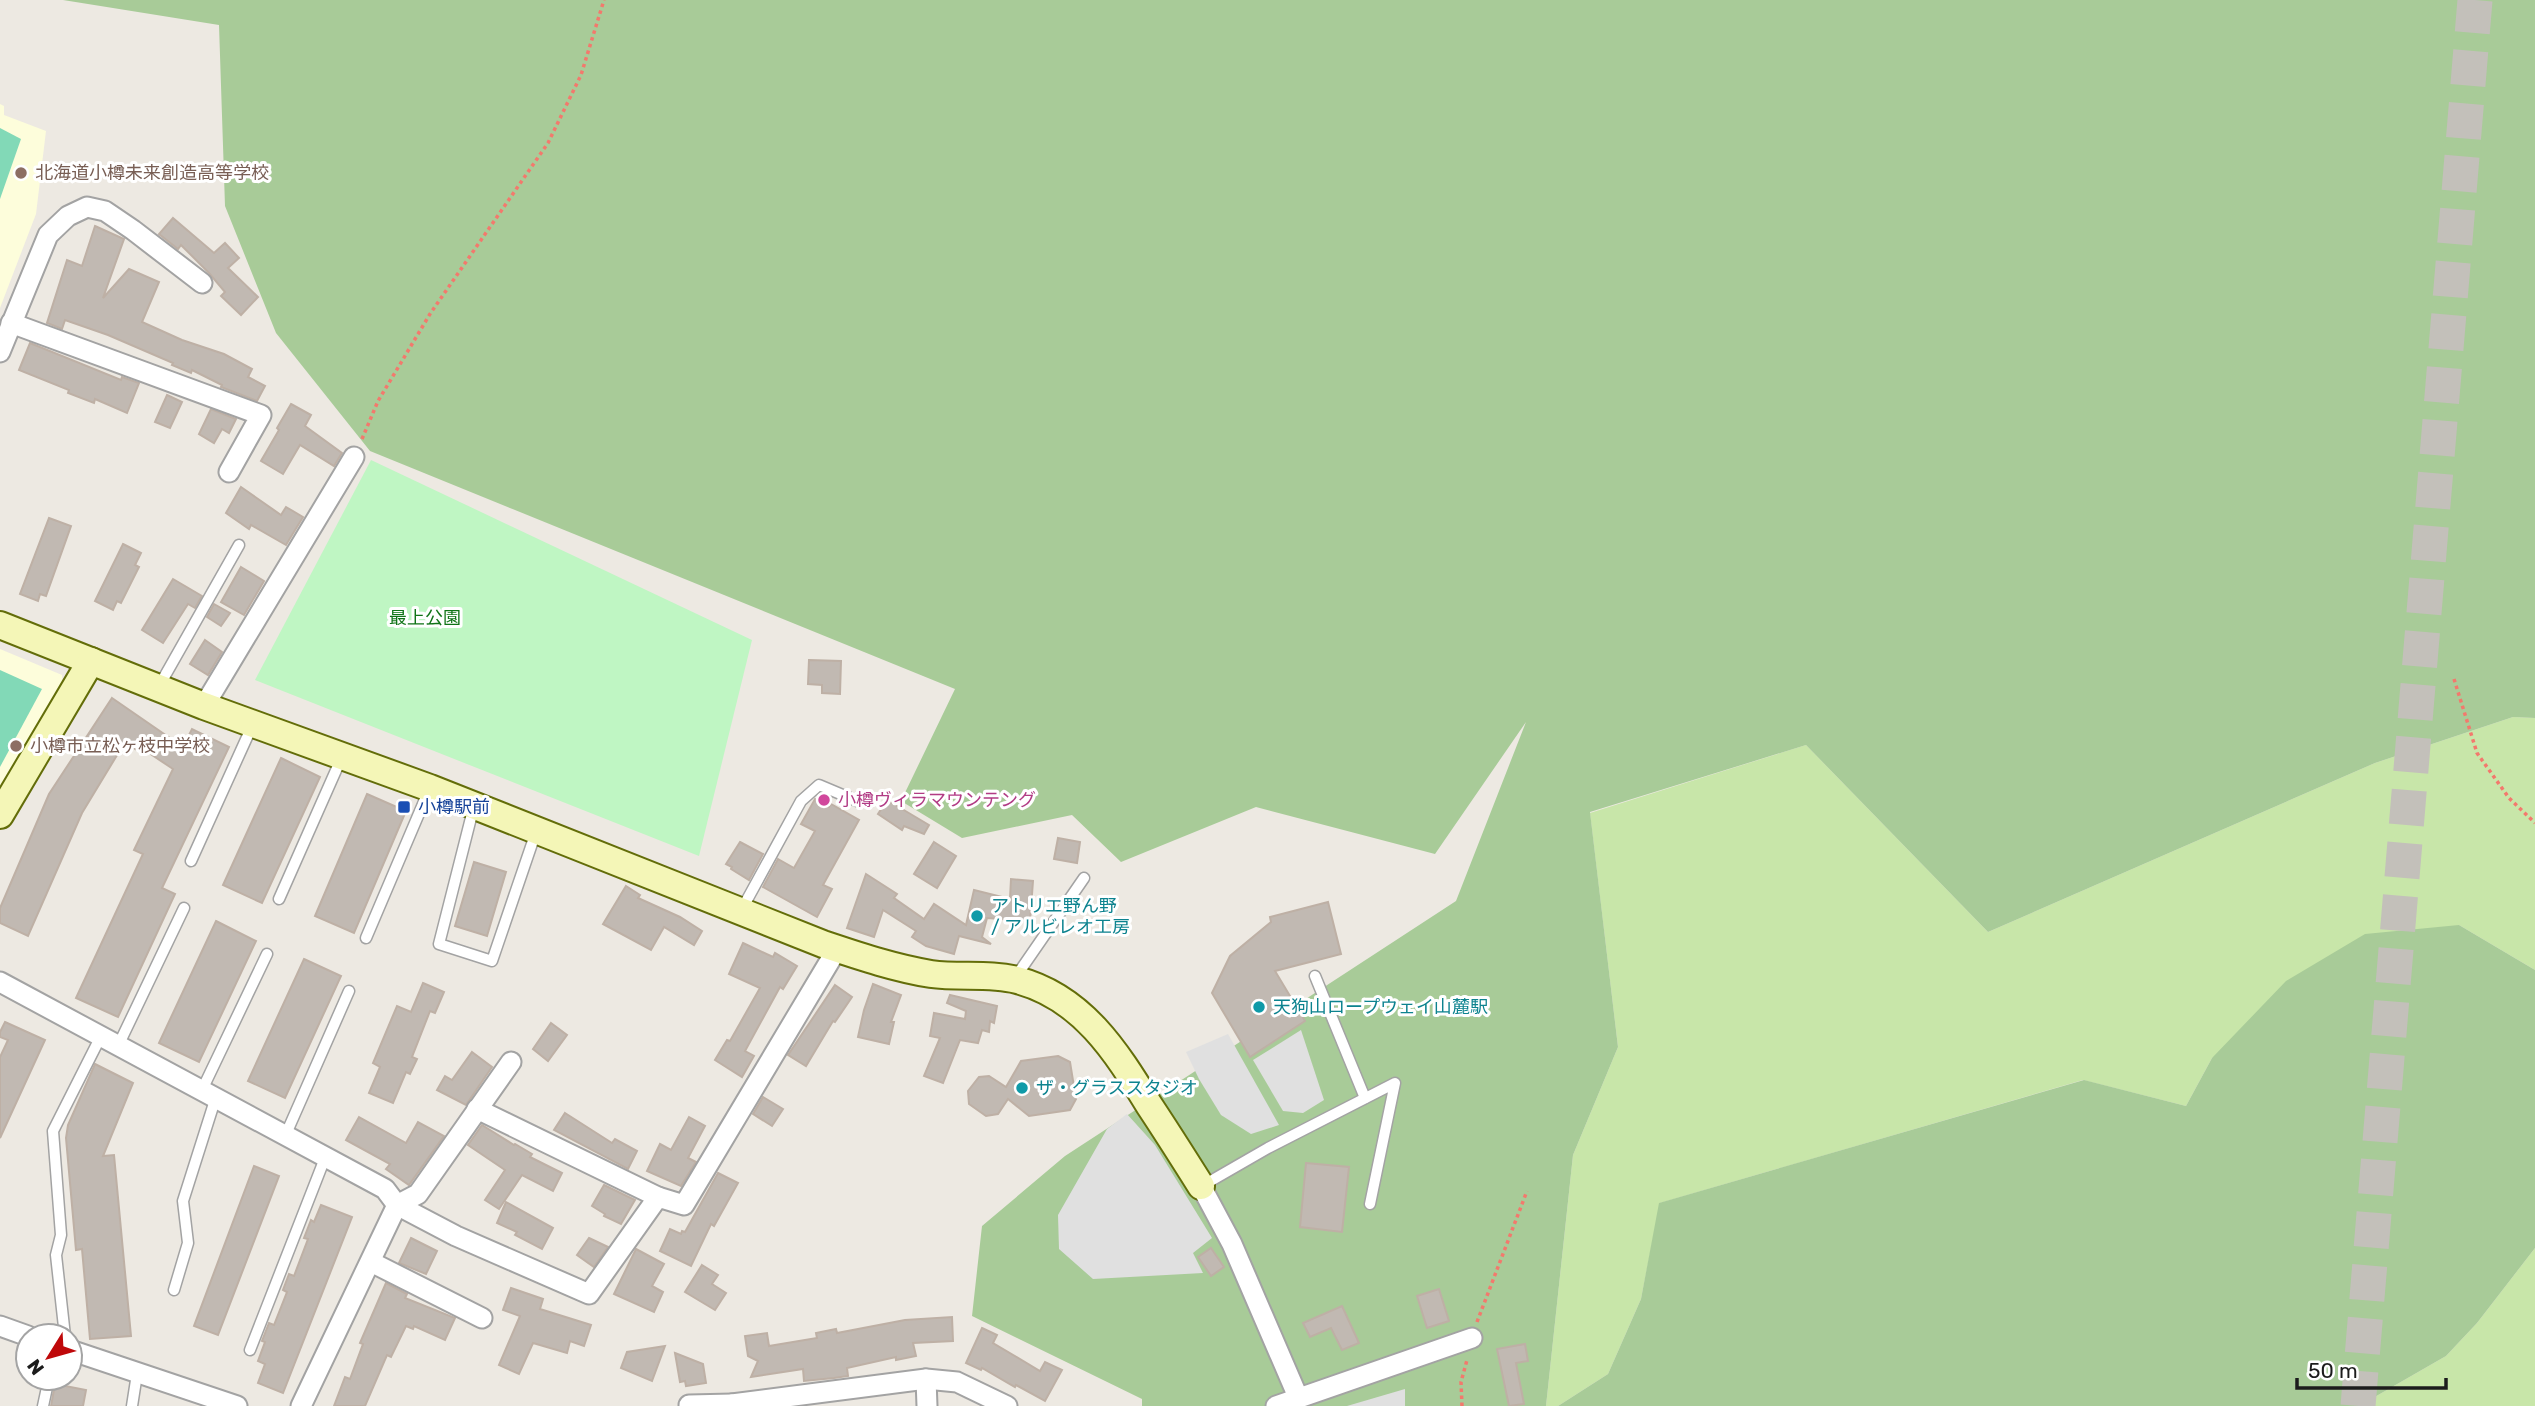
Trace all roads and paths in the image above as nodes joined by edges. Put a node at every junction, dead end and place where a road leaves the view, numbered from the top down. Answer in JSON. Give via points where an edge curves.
{"nodes":[{"id":1,"x":604,"y":0,"type":"edge"},
{"id":2,"x":202,"y":283,"type":"dead end"},
{"id":3,"x":11,"y":323,"type":"junction"},
{"id":4,"x":0,"y":352,"type":"edge"},
{"id":5,"x":354,"y":457,"type":"joint"},
{"id":6,"x":229,"y":472,"type":"dead end"},
{"id":7,"x":239,"y":545,"type":"dead end"},
{"id":8,"x":0,"y":625,"type":"edge"},
{"id":9,"x":91,"y":661,"type":"junction"},
{"id":10,"x":2454,"y":679,"type":"dead end"},
{"id":11,"x":158,"y":688,"type":"junction"},
{"id":12,"x":204,"y":706,"type":"junction"},
{"id":13,"x":253,"y":724,"type":"junction"},
{"id":14,"x":342,"y":756,"type":"junction"},
{"id":15,"x":430,"y":788,"type":"junction"},
{"id":16,"x":857,"y":801,"type":"dead end"},
{"id":17,"x":475,"y":806,"type":"junction"},
{"id":18,"x":0,"y":815,"type":"edge"},
{"id":19,"x":2535,"y":823,"type":"edge"},
{"id":20,"x":536,"y":830,"type":"junction"},
{"id":21,"x":191,"y":861,"type":"dead end"},
{"id":22,"x":1084,"y":878,"type":"dead end"},
{"id":23,"x":279,"y":900,"type":"dead end"},
{"id":24,"x":184,"y":908,"type":"dead end"},
{"id":25,"x":741,"y":911,"type":"junction"},
{"id":26,"x":366,"y":938,"type":"dead end"},
{"id":27,"x":837,"y":949,"type":"junction"},
{"id":28,"x":267,"y":954,"type":"dead end"},
{"id":29,"x":1315,"y":976,"type":"dead end"},
{"id":30,"x":1014,"y":979,"type":"junction"},
{"id":31,"x":0,"y":982,"type":"edge"},
{"id":32,"x":349,"y":991,"type":"dead end"},
{"id":33,"x":101,"y":1036,"type":"junction"},
{"id":34,"x":118,"y":1046,"type":"junction"},
{"id":35,"x":511,"y":1062,"type":"dead end"},
{"id":36,"x":209,"y":1094,"type":"junction"},
{"id":37,"x":1365,"y":1098,"type":"junction"},
{"id":38,"x":477,"y":1109,"type":"junction"},
{"id":39,"x":286,"y":1134,"type":"junction"},
{"id":40,"x":325,"y":1157,"type":"junction"},
{"id":41,"x":1201,"y":1186,"type":"junction"},
{"id":42,"x":1527,"y":1191,"type":"dead end"},
{"id":43,"x":658,"y":1196,"type":"junction"},
{"id":44,"x":1370,"y":1204,"type":"dead end"},
{"id":45,"x":397,"y":1205,"type":"junction"},
{"id":46,"x":371,"y":1262,"type":"junction"},
{"id":47,"x":174,"y":1290,"type":"dead end"},
{"id":48,"x":482,"y":1318,"type":"dead end"},
{"id":49,"x":63,"y":1322,"type":"edge"},
{"id":50,"x":1472,"y":1338,"type":"junction"},
{"id":51,"x":250,"y":1350,"type":"dead end"},
{"id":52,"x":84,"y":1355,"type":"edge"},
{"id":53,"x":137,"y":1374,"type":"junction"},
{"id":54,"x":926,"y":1379,"type":"junction"},
{"id":55,"x":1298,"y":1397,"type":"junction"},
{"id":56,"x":304,"y":1405,"type":"edge"},
{"id":57,"x":689,"y":1405,"type":"edge"},
{"id":58,"x":732,"y":1405,"type":"edge"},
{"id":59,"x":132,"y":1406,"type":"edge"},
{"id":60,"x":237,"y":1406,"type":"edge"},
{"id":61,"x":927,"y":1406,"type":"edge"},
{"id":62,"x":1007,"y":1406,"type":"edge"},
{"id":63,"x":1276,"y":1406,"type":"edge"},
{"id":64,"x":1462,"y":1406,"type":"edge"}],
"edges":[{"from":1,"to":5,"type":"path","via":[[581,75],[548,143],[430,314],[378,401]]},
{"from":2,"to":3,"type":"street","via":[[133,229],[105,211],[87,207],[68,216],[48,235]]},
{"from":3,"to":4,"type":"street"},
{"from":3,"to":6,"type":"street","via":[[261,415]]},
{"from":5,"to":12,"type":"street"},
{"from":7,"to":11,"type":"lane"},
{"from":8,"to":9,"type":"street"},
{"from":9,"to":11,"type":"street"},
{"from":9,"to":18,"type":"street"},
{"from":10,"to":19,"type":"path","via":[[2477,753]]},
{"from":11,"to":12,"type":"street"},
{"from":12,"to":13,"type":"street"},
{"from":13,"to":14,"type":"street"},
{"from":13,"to":21,"type":"lane"},
{"from":14,"to":15,"type":"street"},
{"from":14,"to":23,"type":"lane"},
{"from":15,"to":17,"type":"street"},
{"from":15,"to":26,"type":"lane"},
{"from":16,"to":25,"type":"lane","via":[[819,785],[801,801]]},
{"from":17,"to":20,"type":"street"},
{"from":17,"to":20,"type":"lane","via":[[439,944],[492,961]]},
{"from":20,"to":25,"type":"street"},
{"from":22,"to":30,"type":"lane"},
{"from":24,"to":34,"type":"lane"},
{"from":25,"to":27,"type":"street"},
{"from":27,"to":30,"type":"street","via":[[933,974]]},
{"from":27,"to":43,"type":"street","via":[[684,1205]]},
{"from":28,"to":36,"type":"lane"},
{"from":29,"to":37,"type":"lane"},
{"from":30,"to":41,"type":"street","via":[[1066,1001],[1093,1024]]},
{"from":31,"to":33,"type":"street"},
{"from":32,"to":39,"type":"lane"},
{"from":33,"to":34,"type":"street"},
{"from":33,"to":49,"type":"lane","via":[[53,1131],[61,1235],[56,1255]]},
{"from":34,"to":36,"type":"street"},
{"from":35,"to":38,"type":"street"},
{"from":36,"to":39,"type":"street"},
{"from":36,"to":47,"type":"lane","via":[[183,1201],[188,1243]]},
{"from":37,"to":41,"type":"lane"},
{"from":37,"to":44,"type":"lane","via":[[1395,1083]]},
{"from":38,"to":43,"type":"street"},
{"from":38,"to":45,"type":"street","via":[[418,1194]]},
{"from":39,"to":40,"type":"street"},
{"from":40,"to":45,"type":"street","via":[[385,1189]]},
{"from":40,"to":51,"type":"lane"},
{"from":41,"to":55,"type":"street","via":[[1232,1244]]},
{"from":42,"to":50,"type":"path"},
{"from":43,"to":45,"type":"street","via":[[589,1294]]},
{"from":45,"to":46,"type":"street"},
{"from":46,"to":48,"type":"street"},
{"from":46,"to":56,"type":"street"},
{"from":50,"to":55,"type":"street"},
{"from":50,"to":64,"type":"path","via":[[1461,1382]]},
{"from":52,"to":53,"type":"street"},
{"from":53,"to":59,"type":"lane"},
{"from":53,"to":60,"type":"street"},
{"from":54,"to":58,"type":"street"},
{"from":54,"to":61,"type":"street"},
{"from":54,"to":62,"type":"street","via":[[957,1382]]},
{"from":55,"to":63,"type":"street"},
{"from":57,"to":58,"type":"street"}]}
